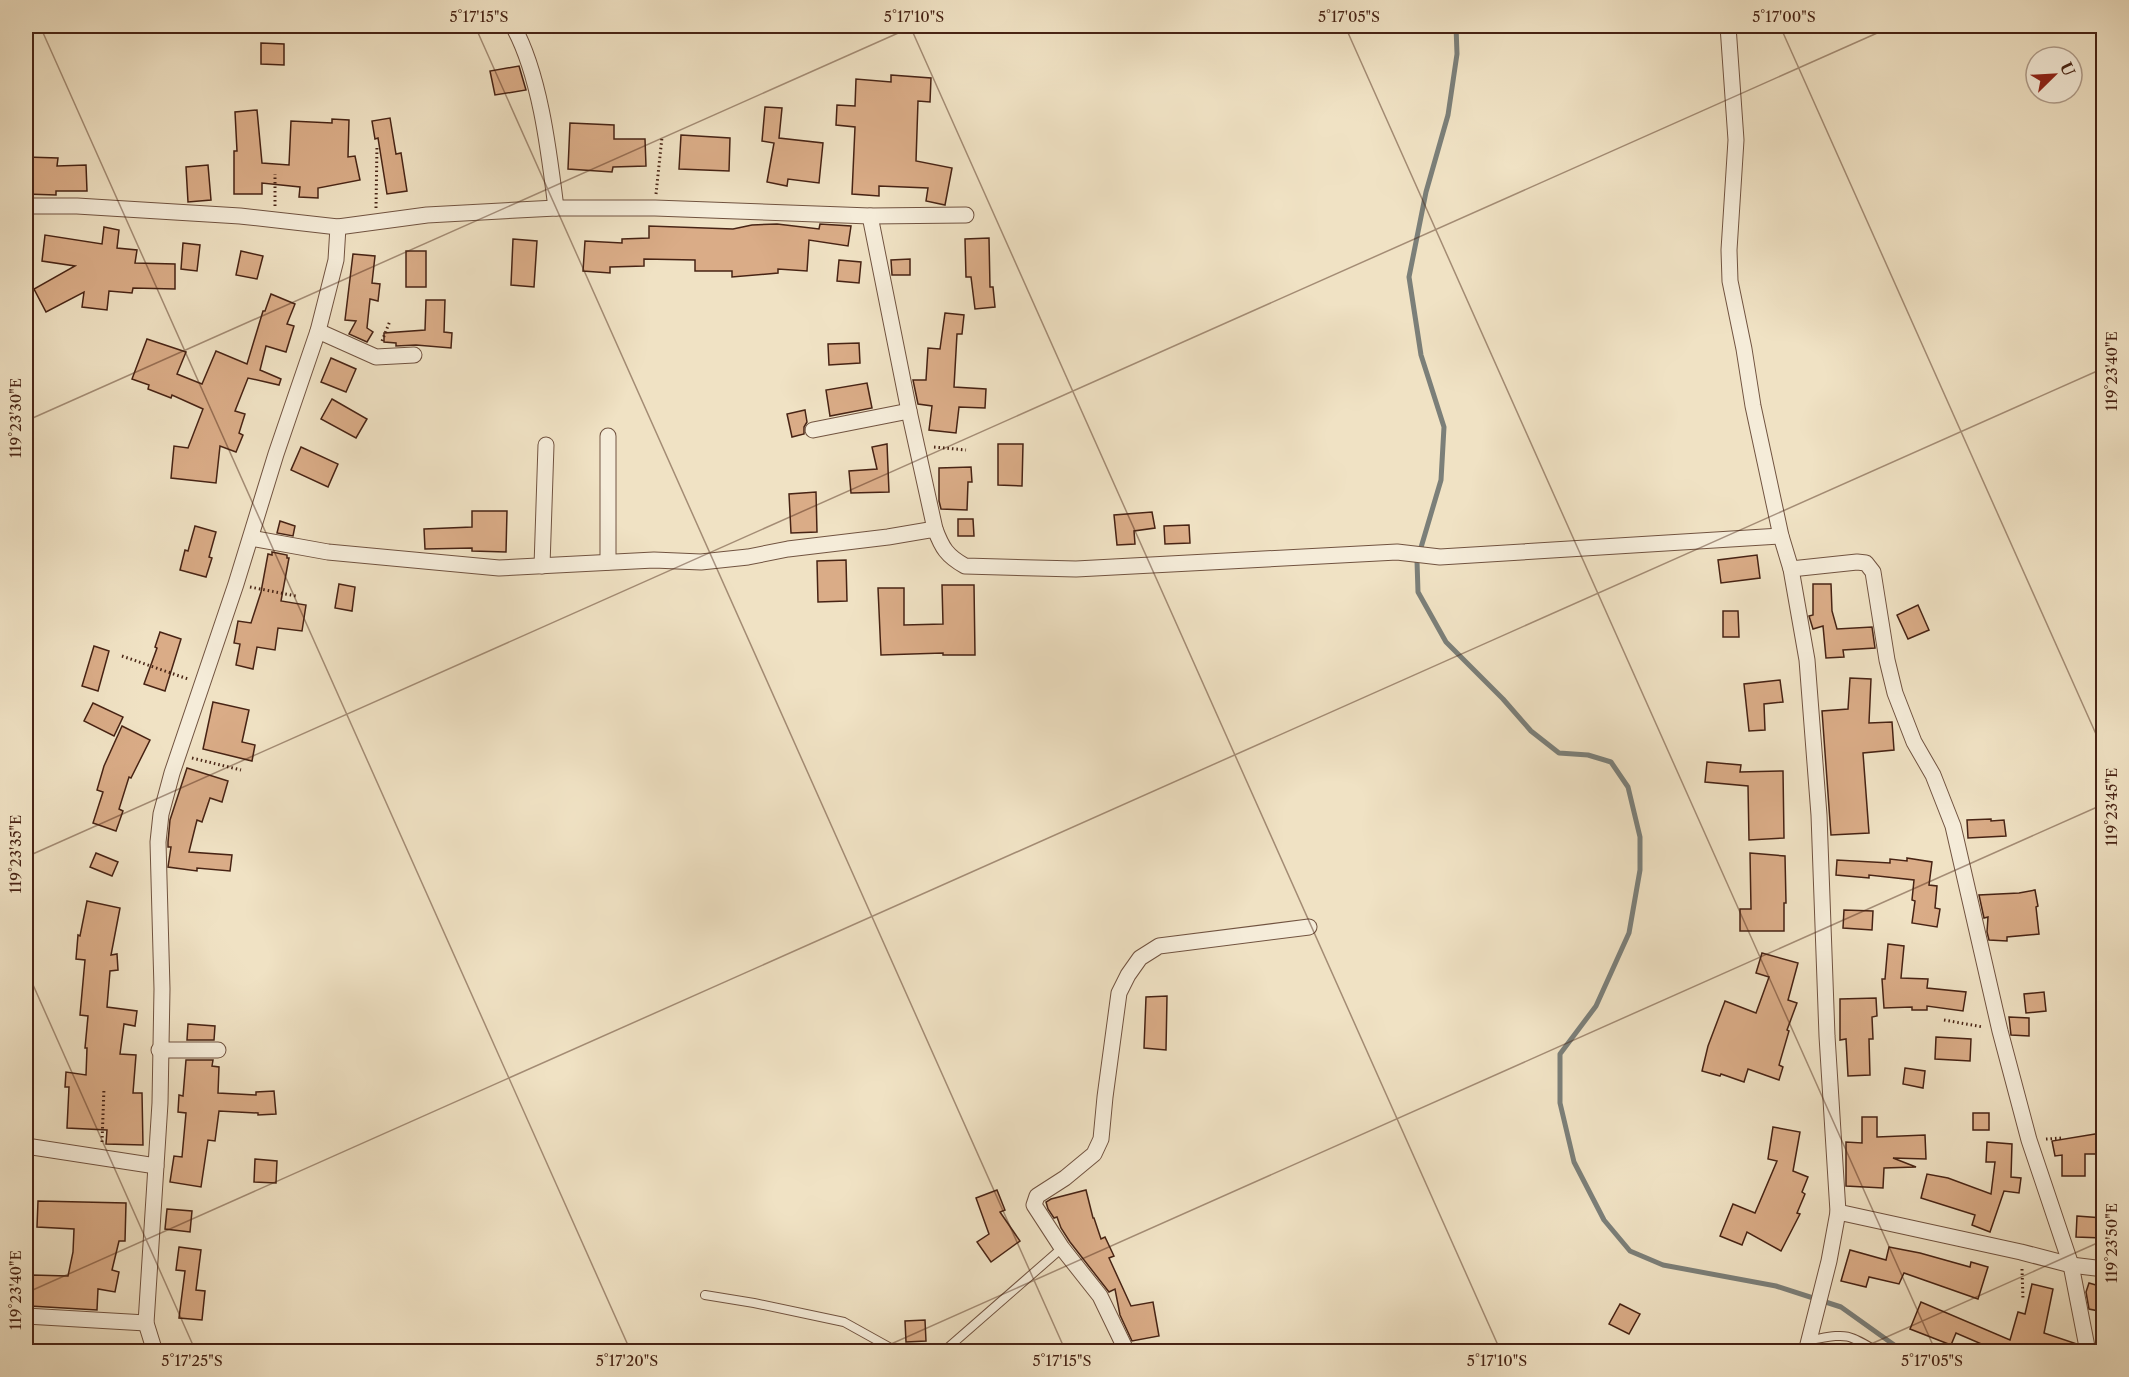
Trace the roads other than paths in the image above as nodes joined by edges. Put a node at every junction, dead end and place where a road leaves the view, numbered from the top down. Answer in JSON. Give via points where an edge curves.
{"nodes":[{"id":1,"x":513,"y":26,"type":"edge"},
{"id":2,"x":1728,"y":26,"type":"edge"},
{"id":3,"x":26,"y":206,"type":"edge"},
{"id":4,"x":556,"y":208,"type":"junction"},
{"id":5,"x":966,"y":215,"type":"dead end"},
{"id":6,"x":870,"y":216,"type":"junction"},
{"id":7,"x":338,"y":226,"type":"junction"},
{"id":8,"x":318,"y":331,"type":"junction"},
{"id":9,"x":414,"y":355,"type":"dead end"},
{"id":10,"x":909,"y":411,"type":"junction"},
{"id":11,"x":813,"y":430,"type":"dead end"},
{"id":12,"x":608,"y":436,"type":"dead end"},
{"id":13,"x":546,"y":445,"type":"dead end"},
{"id":14,"x":935,"y":529,"type":"junction"},
{"id":15,"x":1780,"y":536,"type":"junction"},
{"id":16,"x":251,"y":538,"type":"junction"},
{"id":17,"x":608,"y":562,"type":"junction"},
{"id":18,"x":543,"y":566,"type":"junction"},
{"id":19,"x":1791,"y":569,"type":"junction"},
{"id":20,"x":1309,"y":927,"type":"dead end"},
{"id":21,"x":159,"y":1050,"type":"junction"},
{"id":22,"x":218,"y":1050,"type":"dead end"},
{"id":23,"x":26,"y":1146,"type":"edge"},
{"id":24,"x":156,"y":1166,"type":"junction"},
{"id":25,"x":1838,"y":1212,"type":"junction"},
{"id":26,"x":1062,"y":1248,"type":"junction"},
{"id":27,"x":2071,"y":1265,"type":"junction"},
{"id":28,"x":2103,"y":1269,"type":"edge"},
{"id":29,"x":705,"y":1295,"type":"dead end"},
{"id":30,"x":26,"y":1316,"type":"edge"},
{"id":31,"x":146,"y":1323,"type":"junction"},
{"id":32,"x":1810,"y":1339,"type":"edge"},
{"id":33,"x":155,"y":1352,"type":"edge"},
{"id":34,"x":898,"y":1352,"type":"edge"},
{"id":35,"x":943,"y":1352,"type":"edge"},
{"id":36,"x":1127,"y":1352,"type":"edge"},
{"id":37,"x":1878,"y":1352,"type":"edge"},
{"id":38,"x":2088,"y":1352,"type":"edge"}],
"edges":[{"from":1,"to":4,"type":"street","via":[[531,68]]},
{"from":2,"to":15,"type":"street","via":[[1736,140],[1730,281]]},
{"from":3,"to":7,"type":"street","via":[[240,216]]},
{"from":4,"to":6,"type":"street"},
{"from":4,"to":7,"type":"street","via":[[427,214]]},
{"from":5,"to":6,"type":"street"},
{"from":6,"to":10,"type":"street"},
{"from":7,"to":8,"type":"street","via":[[336,260]]},
{"from":8,"to":9,"type":"street","via":[[376,357]]},
{"from":8,"to":16,"type":"street"},
{"from":10,"to":11,"type":"street"},
{"from":10,"to":14,"type":"street"},
{"from":12,"to":17,"type":"street"},
{"from":13,"to":18,"type":"street"},
{"from":14,"to":15,"type":"street","via":[[950,558],[965,566],[1076,569],[1397,552],[1440,557]]},
{"from":14,"to":17,"type":"street","via":[[701,562]]},
{"from":15,"to":19,"type":"street"},
{"from":16,"to":18,"type":"street","via":[[328,552],[499,568]]},
{"from":16,"to":21,"type":"street","via":[[160,814]]},
{"from":17,"to":18,"type":"street"},
{"from":19,"to":25,"type":"street","via":[[1813,724]]},
{"from":19,"to":27,"type":"street","via":[[1857,562],[1866,563],[1872,572],[1895,693],[1953,826],[2029,1140]]},
{"from":20,"to":26,"type":"street","via":[[1159,946],[1140,958],[1119,993],[1101,1139],[1094,1154],[1037,1196],[1034,1205]]},
{"from":21,"to":22,"type":"street"},
{"from":21,"to":24,"type":"street"},
{"from":23,"to":24,"type":"street"},
{"from":24,"to":31,"type":"street"},
{"from":25,"to":27,"type":"street"},
{"from":25,"to":32,"type":"street"},
{"from":26,"to":35,"type":"lane"},
{"from":26,"to":36,"type":"street","via":[[1100,1296]]},
{"from":27,"to":28,"type":"street"},
{"from":27,"to":38,"type":"street"},
{"from":29,"to":34,"type":"lane","via":[[843,1322]]},
{"from":30,"to":31,"type":"street"},
{"from":31,"to":33,"type":"street"},
{"from":32,"to":37,"type":"lane","via":[[1843,1334]]}]}
